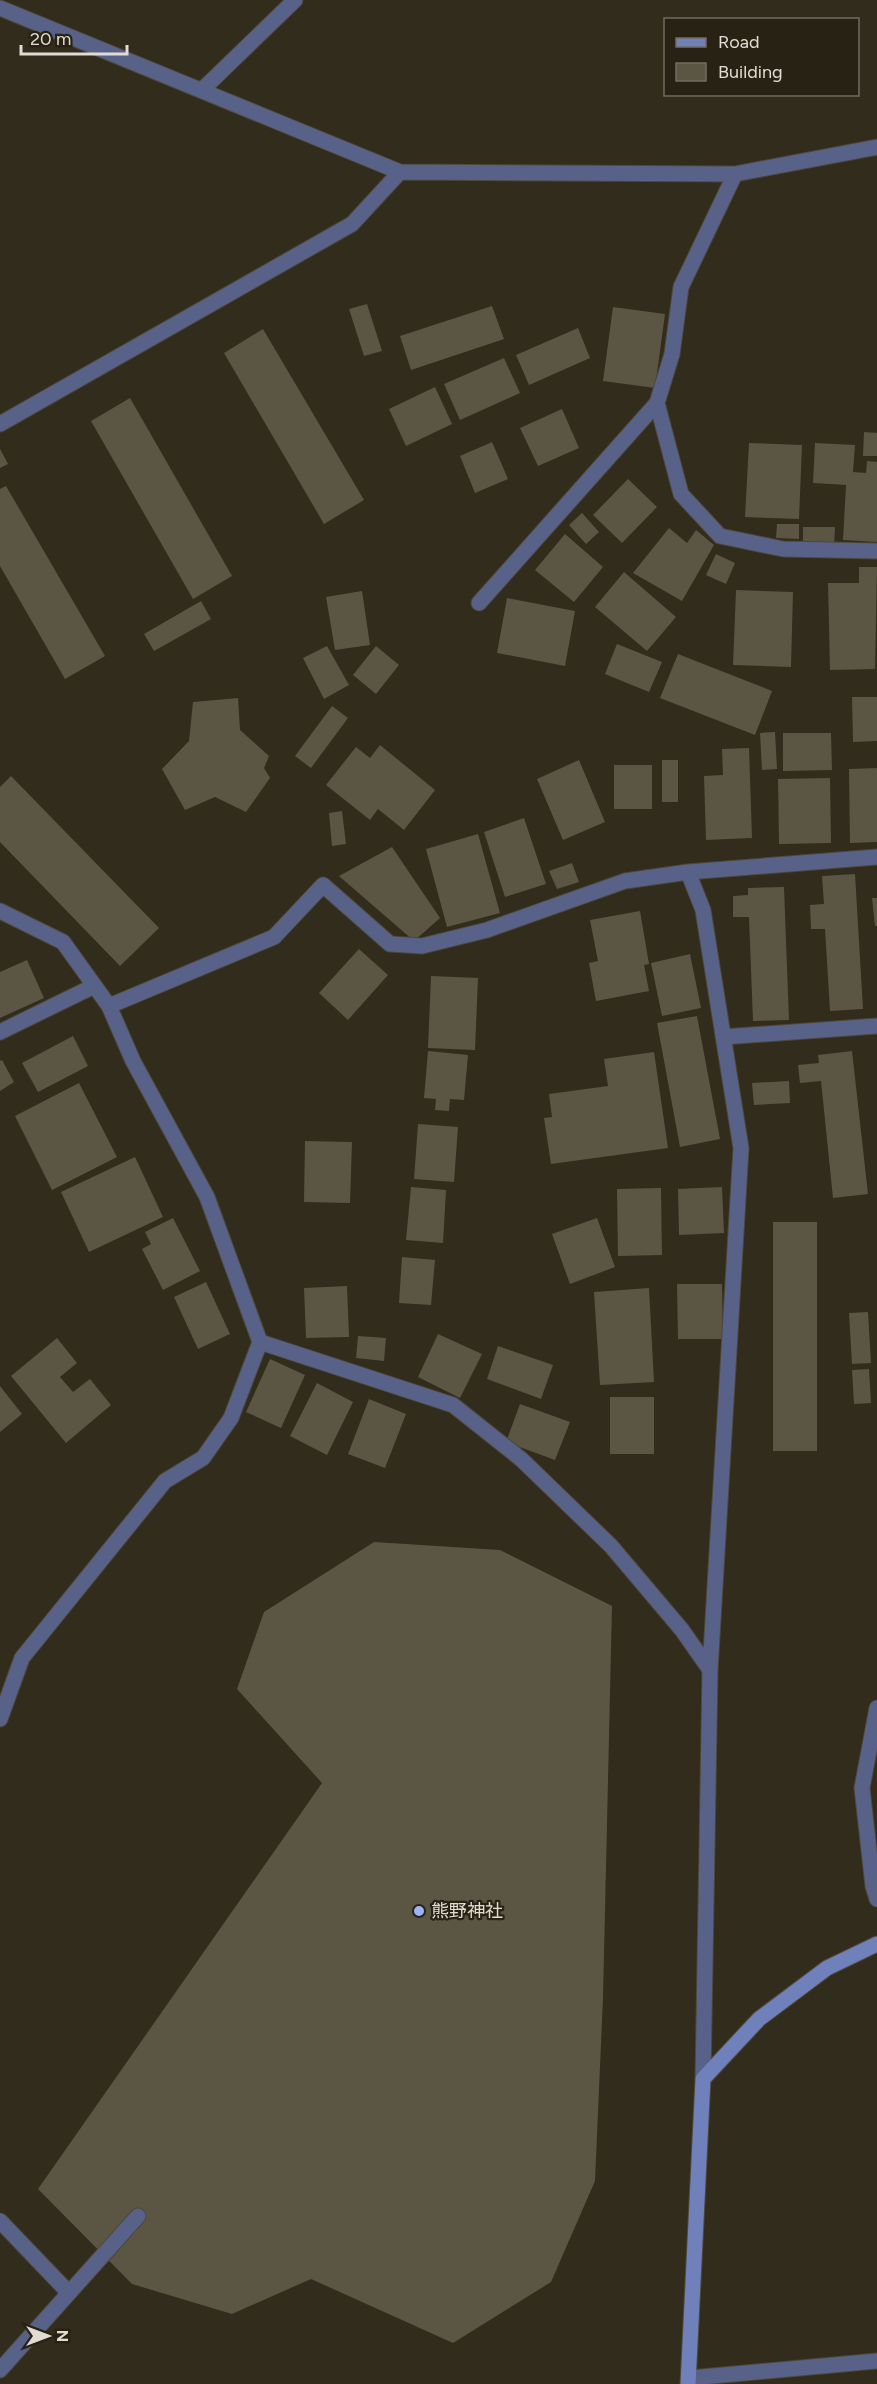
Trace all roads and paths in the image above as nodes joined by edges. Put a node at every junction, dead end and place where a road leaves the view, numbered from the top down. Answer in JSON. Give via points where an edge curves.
{"nodes":[{"id":1,"x":295,"y":0,"type":"edge"},
{"id":2,"x":0,"y":8,"type":"edge"},
{"id":3,"x":203,"y":89,"type":"junction"},
{"id":4,"x":877,"y":147,"type":"edge"},
{"id":5,"x":400,"y":172,"type":"junction"},
{"id":6,"x":735,"y":174,"type":"junction"},
{"id":7,"x":657,"y":403,"type":"junction"},
{"id":8,"x":0,"y":424,"type":"edge"},
{"id":9,"x":877,"y":551,"type":"edge"},
{"id":10,"x":479,"y":603,"type":"dead end"},
{"id":11,"x":877,"y":857,"type":"edge"},
{"id":12,"x":688,"y":872,"type":"junction"},
{"id":13,"x":0,"y":911,"type":"edge"},
{"id":14,"x":94,"y":986,"type":"junction"},
{"id":15,"x":109,"y":1006,"type":"junction"},
{"id":16,"x":877,"y":1026,"type":"edge"},
{"id":17,"x":0,"y":1032,"type":"edge"},
{"id":18,"x":723,"y":1037,"type":"junction"},
{"id":19,"x":260,"y":1342,"type":"junction"},
{"id":20,"x":710,"y":1670,"type":"junction"},
{"id":21,"x":877,"y":1708,"type":"edge"},
{"id":22,"x":0,"y":1719,"type":"edge"},
{"id":23,"x":877,"y":1899,"type":"edge"},
{"id":24,"x":877,"y":1944,"type":"edge"},
{"id":25,"x":703,"y":2079,"type":"junction"},
{"id":26,"x":138,"y":2216,"type":"dead end"},
{"id":27,"x":0,"y":2221,"type":"edge"},
{"id":28,"x":69,"y":2293,"type":"junction"},
{"id":29,"x":877,"y":2361,"type":"edge"},
{"id":30,"x":0,"y":2370,"type":"edge"},
{"id":31,"x":0,"y":2379,"type":"edge"},
{"id":32,"x":689,"y":2381,"type":"edge"},
{"id":33,"x":8,"y":2384,"type":"edge"}],
"edges":[{"from":1,"to":3,"type":"street"},
{"from":2,"to":3,"type":"street"},
{"from":3,"to":5,"type":"street"},
{"from":4,"to":6,"type":"street"},
{"from":5,"to":6,"type":"street"},
{"from":5,"to":8,"type":"street","via":[[352,224]]},
{"from":6,"to":7,"type":"street","via":[[681,287],[672,354]]},
{"from":7,"to":9,"type":"street","via":[[681,494],[720,536],[783,549]]},
{"from":7,"to":10,"type":"street"},
{"from":11,"to":12,"type":"street"},
{"from":12,"to":15,"type":"street","via":[[625,881],[486,930],[422,946],[390,944],[323,885],[274,937]]},
{"from":12,"to":18,"type":"street","via":[[703,910]]},
{"from":13,"to":14,"type":"street","via":[[63,942]]},
{"from":14,"to":15,"type":"street"},
{"from":14,"to":17,"type":"street"},
{"from":15,"to":19,"type":"street","via":[[133,1061],[207,1197]]},
{"from":16,"to":18,"type":"street"},
{"from":18,"to":20,"type":"street","via":[[741,1148]]},
{"from":19,"to":20,"type":"street","via":[[453,1405],[521,1459],[611,1546],[682,1630]]},
{"from":19,"to":22,"type":"street","via":[[231,1418],[203,1458],[165,1481],[22,1658]]},
{"from":20,"to":25,"type":"street"},
{"from":21,"to":23,"type":"street","via":[[862,1788]]},
{"from":24,"to":25,"type":"street","via":[[827,1968],[759,2019]]},
{"from":25,"to":32,"type":"street"},
{"from":26,"to":28,"type":"street"},
{"from":27,"to":28,"type":"street"},
{"from":28,"to":30,"type":"street"},
{"from":29,"to":32,"type":"street"},
{"from":31,"to":33,"type":"street"}]}
